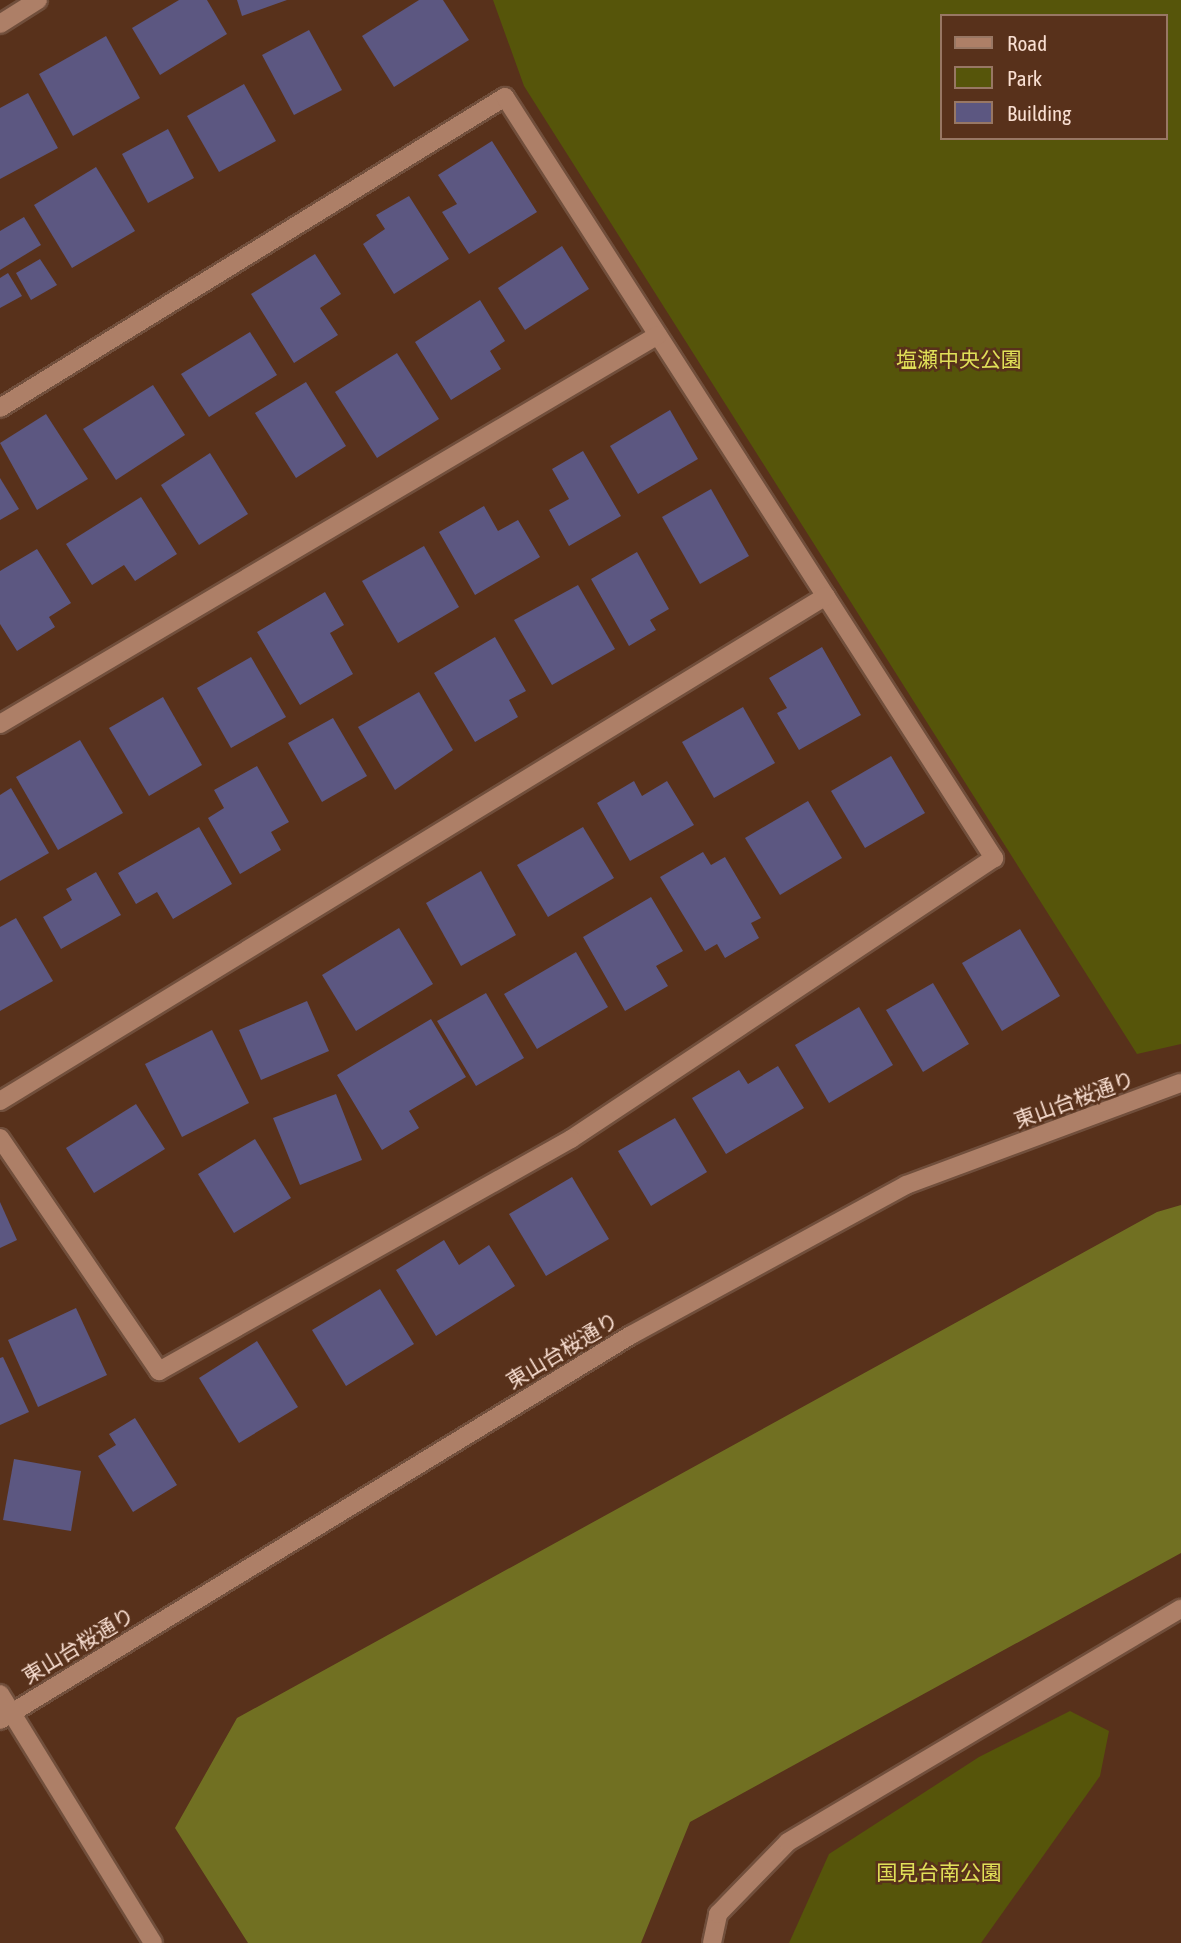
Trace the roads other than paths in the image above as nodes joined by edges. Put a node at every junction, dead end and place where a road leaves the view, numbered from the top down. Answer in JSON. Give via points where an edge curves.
{"nodes":[{"id":1,"x":38,"y":0,"type":"edge"},
{"id":2,"x":0,"y":24,"type":"edge"},
{"id":3,"x":658,"y":335,"type":"junction"},
{"id":4,"x":0,"y":408,"type":"edge"},
{"id":5,"x":826,"y":596,"type":"junction"},
{"id":6,"x":0,"y":724,"type":"edge"},
{"id":7,"x":1181,"y":1083,"type":"edge"},
{"id":8,"x":0,"y":1101,"type":"edge"},
{"id":9,"x":0,"y":1138,"type":"edge"},
{"id":10,"x":1181,"y":1609,"type":"edge"},
{"id":11,"x":0,"y":1694,"type":"edge"},
{"id":12,"x":6,"y":1716,"type":"edge"},
{"id":13,"x":153,"y":1943,"type":"edge"},
{"id":14,"x":712,"y":1943,"type":"edge"}],
"edges":[{"from":1,"to":2,"type":"street"},
{"from":3,"to":4,"type":"street","via":[[505,97]]},
{"from":3,"to":5,"type":"street"},
{"from":3,"to":6,"type":"street"},
{"from":5,"to":8,"type":"street"},
{"from":5,"to":9,"type":"street","via":[[994,858],[571,1139],[159,1371]]},
{"from":7,"to":12,"type":"street","name":"東山台桜通り","via":[[906,1185],[631,1335]]},
{"from":10,"to":14,"type":"street","via":[[788,1842],[718,1914]]},
{"from":11,"to":12,"type":"street"},
{"from":12,"to":13,"type":"street"}]}
